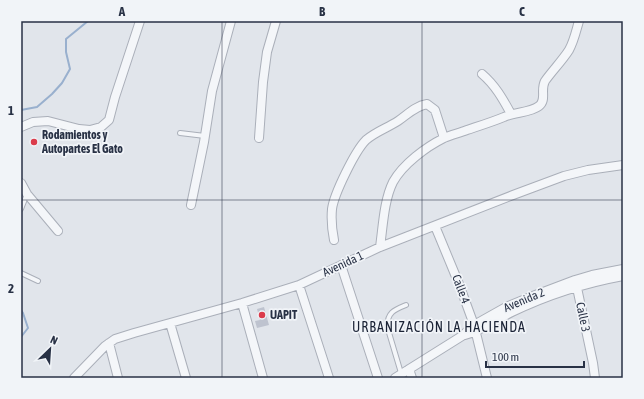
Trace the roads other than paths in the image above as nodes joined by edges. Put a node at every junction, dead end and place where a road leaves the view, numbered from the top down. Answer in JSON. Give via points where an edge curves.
{"nodes":[{"id":1,"x":140,"y":21,"type":"edge"},
{"id":2,"x":231,"y":21,"type":"edge"},
{"id":3,"x":276,"y":21,"type":"edge"},
{"id":4,"x":579,"y":21,"type":"edge"},
{"id":5,"x":482,"y":74,"type":"dead end"},
{"id":6,"x":511,"y":114,"type":"junction"},
{"id":7,"x":21,"y":127,"type":"edge"},
{"id":8,"x":180,"y":133,"type":"dead end"},
{"id":9,"x":205,"y":136,"type":"junction"},
{"id":10,"x":259,"y":138,"type":"dead end"},
{"id":11,"x":444,"y":138,"type":"junction"},
{"id":12,"x":623,"y":165,"type":"edge"},
{"id":13,"x":21,"y":183,"type":"edge"},
{"id":14,"x":27,"y":194,"type":"junction"},
{"id":15,"x":191,"y":205,"type":"dead end"},
{"id":16,"x":21,"y":209,"type":"edge"},
{"id":17,"x":435,"y":226,"type":"junction"},
{"id":18,"x":58,"y":232,"type":"dead end"},
{"id":19,"x":334,"y":240,"type":"dead end"},
{"id":20,"x":380,"y":247,"type":"junction"},
{"id":21,"x":341,"y":265,"type":"junction"},
{"id":22,"x":623,"y":269,"type":"edge"},
{"id":23,"x":21,"y":273,"type":"edge"},
{"id":24,"x":623,"y":276,"type":"edge"},
{"id":25,"x":38,"y":281,"type":"dead end"},
{"id":26,"x":576,"y":283,"type":"junction"},
{"id":27,"x":299,"y":285,"type":"junction"},
{"id":28,"x":242,"y":303,"type":"junction"},
{"id":29,"x":406,"y":305,"type":"dead end"},
{"id":30,"x":170,"y":323,"type":"junction"},
{"id":31,"x":474,"y":328,"type":"junction"},
{"id":32,"x":109,"y":343,"type":"junction"},
{"id":33,"x":410,"y":369,"type":"junction"},
{"id":34,"x":401,"y":377,"type":"edge"},
{"id":35,"x":74,"y":378,"type":"edge"},
{"id":36,"x":118,"y":378,"type":"edge"},
{"id":37,"x":186,"y":378,"type":"edge"},
{"id":38,"x":263,"y":378,"type":"edge"},
{"id":39,"x":329,"y":378,"type":"edge"},
{"id":40,"x":378,"y":378,"type":"edge"},
{"id":41,"x":412,"y":378,"type":"edge"},
{"id":42,"x":487,"y":378,"type":"edge"},
{"id":43,"x":595,"y":378,"type":"edge"}],
"edges":[{"from":1,"to":7,"type":"street","via":[[109,120],[101,127],[90,130],[48,121],[34,122]]},
{"from":2,"to":9,"type":"street","via":[[212,91]]},
{"from":3,"to":10,"type":"street","via":[[267,52]]},
{"from":4,"to":6,"type":"street","via":[[568,50],[542,87],[544,98],[540,106]]},
{"from":5,"to":6,"type":"street","via":[[495,87]]},
{"from":6,"to":11,"type":"street"},
{"from":8,"to":9,"type":"lane"},
{"from":9,"to":15,"type":"street"},
{"from":11,"to":19,"type":"street","via":[[435,110],[427,104],[414,109],[365,142],[354,158],[334,199],[331,224]]},
{"from":11,"to":20,"type":"street","via":[[420,153],[401,170],[393,182],[386,203]]},
{"from":12,"to":17,"type":"street","name":"Avenida 1","via":[[564,176]]},
{"from":13,"to":14,"type":"street"},
{"from":14,"to":16,"type":"lane"},
{"from":14,"to":18,"type":"street"},
{"from":17,"to":20,"type":"street","name":"Avenida 1"},
{"from":17,"to":31,"type":"street","name":"Calle 4"},
{"from":20,"to":21,"type":"street","name":"Avenida 1"},
{"from":21,"to":27,"type":"street","name":"Avenida 1"},
{"from":21,"to":40,"type":"street"},
{"from":22,"to":26,"type":"street","via":[[592,275]]},
{"from":23,"to":25,"type":"lane"},
{"from":24,"to":26,"type":"street"},
{"from":26,"to":31,"type":"street"},
{"from":26,"to":43,"type":"street","name":"Calle 3"},
{"from":27,"to":28,"type":"street","name":"Avenida 1"},
{"from":27,"to":39,"type":"street"},
{"from":28,"to":30,"type":"street","name":"Avenida 1"},
{"from":28,"to":38,"type":"street"},
{"from":29,"to":34,"type":"lane","via":[[393,310],[387,319]]},
{"from":30,"to":32,"type":"street","name":"Avenida 1"},
{"from":30,"to":37,"type":"street"},
{"from":31,"to":33,"type":"street"},
{"from":31,"to":42,"type":"street","name":"Calle 4"},
{"from":32,"to":35,"type":"street","name":"Avenida 1"},
{"from":32,"to":36,"type":"street"},
{"from":33,"to":34,"type":"street"},
{"from":33,"to":41,"type":"street"}]}
